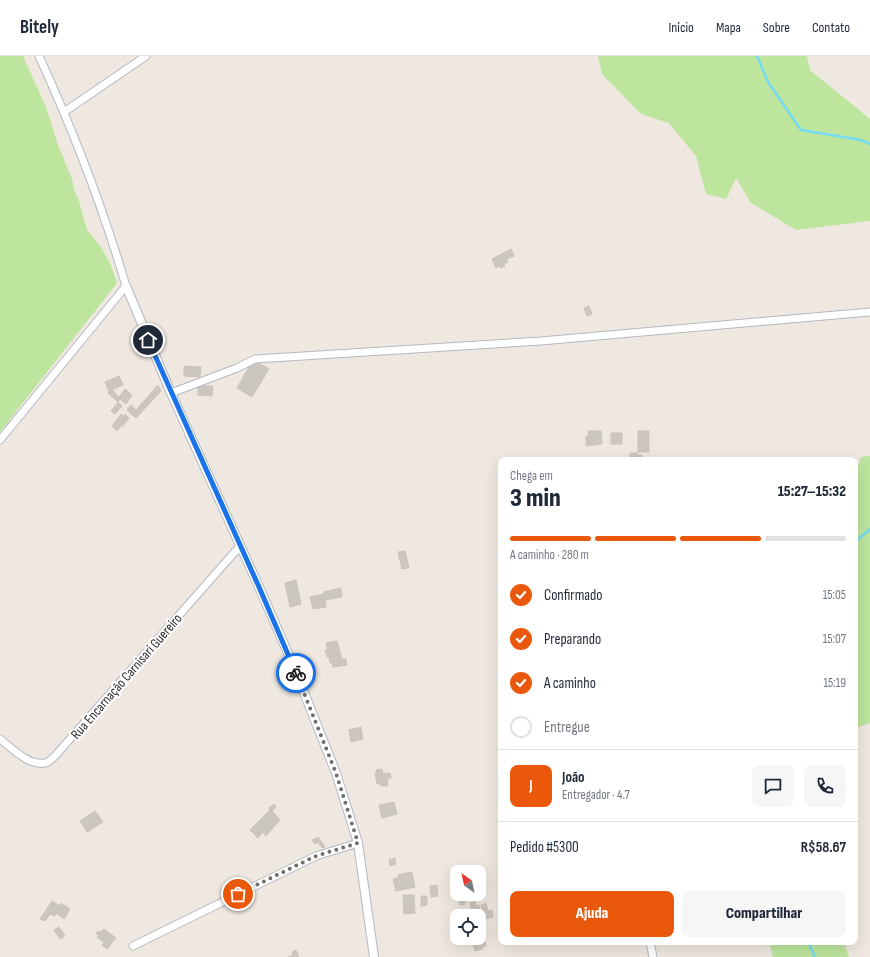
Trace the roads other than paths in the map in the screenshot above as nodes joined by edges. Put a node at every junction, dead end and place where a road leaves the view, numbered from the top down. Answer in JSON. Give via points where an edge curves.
{"nodes":[{"id":1,"x":39,"y":56,"type":"edge"},
{"id":2,"x":146,"y":56,"type":"edge"},
{"id":3,"x":64,"y":112,"type":"junction"},
{"id":4,"x":126,"y":286,"type":"junction"},
{"id":5,"x":870,"y":312,"type":"edge"},
{"id":6,"x":171,"y":393,"type":"junction"},
{"id":7,"x":0,"y":440,"type":"edge"},
{"id":8,"x":240,"y":546,"type":"junction"},
{"id":9,"x":0,"y":739,"type":"edge"},
{"id":10,"x":358,"y":843,"type":"junction"},
{"id":11,"x":651,"y":945,"type":"edge"},
{"id":12,"x":133,"y":946,"type":"dead end"},
{"id":13,"x":374,"y":957,"type":"edge"},
{"id":14,"x":653,"y":957,"type":"edge"}],
"edges":[{"from":1,"to":3,"type":"street"},
{"from":2,"to":3,"type":"street"},
{"from":3,"to":4,"type":"street"},
{"from":4,"to":6,"type":"street"},
{"from":4,"to":7,"type":"street"},
{"from":5,"to":6,"type":"street","via":[[541,341],[255,359]]},
{"from":6,"to":8,"type":"street"},
{"from":8,"to":9,"type":"street","name":"Rua Encarnação Carnisari Guereiro","via":[[56,756],[46,763],[36,764]]},
{"from":8,"to":10,"type":"street","via":[[291,660],[336,773]]},
{"from":10,"to":12,"type":"street","via":[[316,856]]},
{"from":10,"to":13,"type":"street"},
{"from":11,"to":14,"type":"street"}]}
